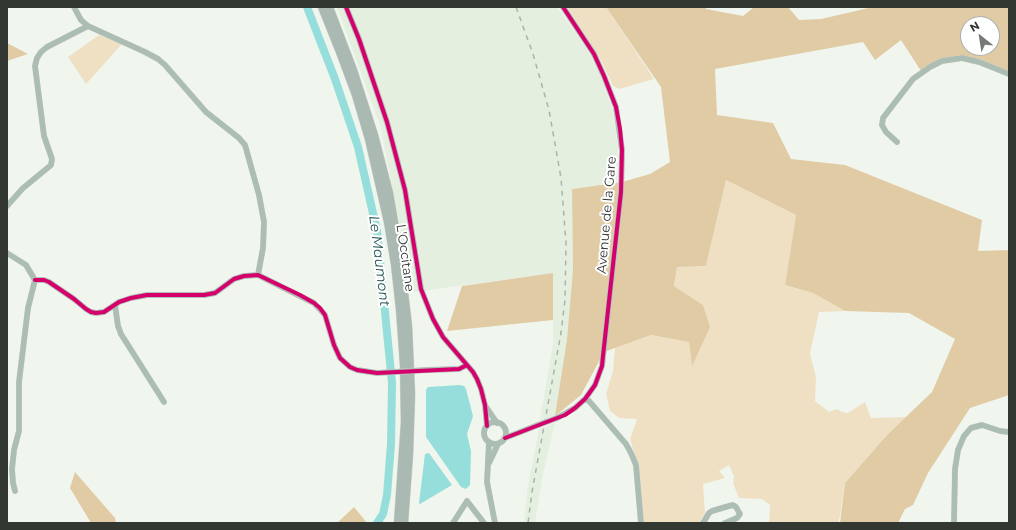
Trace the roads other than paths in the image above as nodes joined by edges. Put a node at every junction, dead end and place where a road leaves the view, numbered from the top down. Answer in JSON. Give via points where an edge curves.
{"nodes":[{"id":1,"x":74,"y":7,"type":"edge"},
{"id":2,"x":322,"y":7,"type":"edge"},
{"id":3,"x":329,"y":7,"type":"edge"},
{"id":4,"x":346,"y":7,"type":"edge"},
{"id":5,"x":563,"y":7,"type":"edge"},
{"id":6,"x":88,"y":26,"type":"junction"},
{"id":7,"x":1009,"y":74,"type":"edge"},
{"id":8,"x":897,"y":142,"type":"dead end"},
{"id":9,"x":7,"y":206,"type":"edge"},
{"id":10,"x":7,"y":253,"type":"edge"},
{"id":11,"x":258,"y":275,"type":"junction"},
{"id":12,"x":35,"y":280,"type":"junction"},
{"id":13,"x":115,"y":305,"type":"junction"},
{"id":14,"x":467,"y":365,"type":"junction"},
{"id":15,"x":585,"y":399,"type":"junction"},
{"id":16,"x":164,"y":402,"type":"dead end"},
{"id":17,"x":485,"y":405,"type":"junction"},
{"id":18,"x":497,"y":423,"type":"junction"},
{"id":19,"x":487,"y":426,"type":"junction"},
{"id":20,"x":505,"y":429,"type":"junction"},
{"id":21,"x":523,"y":430,"type":"junction"},
{"id":22,"x":1009,"y":432,"type":"edge"},
{"id":23,"x":505,"y":438,"type":"junction"},
{"id":24,"x":488,"y":442,"type":"junction"},
{"id":25,"x":498,"y":444,"type":"junction"},
{"id":26,"x":488,"y":465,"type":"junction"},
{"id":27,"x":15,"y":491,"type":"dead end"},
{"id":28,"x":398,"y":523,"type":"edge"},
{"id":29,"x":404,"y":523,"type":"edge"},
{"id":30,"x":453,"y":523,"type":"edge"},
{"id":31,"x":484,"y":523,"type":"edge"},
{"id":32,"x":495,"y":523,"type":"edge"},
{"id":33,"x":641,"y":523,"type":"edge"},
{"id":34,"x":703,"y":523,"type":"edge"},
{"id":35,"x":725,"y":523,"type":"edge"},
{"id":36,"x":954,"y":523,"type":"edge"}],
"edges":[{"from":1,"to":6,"type":"street","via":[[81,20]]},
{"from":2,"to":28,"type":"highway","name":"L'Occitane","via":[[356,94],[369,139],[380,182],[395,264],[403,349],[405,422]]},
{"from":3,"to":29,"type":"highway","name":"L'Occitane","via":[[354,70],[374,135],[389,193],[399,250],[408,326],[411,386]]},
{"from":4,"to":14,"type":"street","via":[[387,122],[405,190],[421,289],[432,319]]},
{"from":5,"to":15,"type":"street","name":"Avenue de la Gare","via":[[594,54],[604,76],[616,107],[622,150],[621,192],[603,361],[595,386]]},
{"from":6,"to":9,"type":"street","via":[[47,47],[37,58],[35,66],[44,136],[52,159],[51,165],[23,188]]},
{"from":6,"to":11,"type":"street","via":[[158,59],[206,112],[245,145],[264,222]]},
{"from":7,"to":8,"type":"street","via":[[962,58],[942,61],[930,67],[913,79],[884,118],[882,125]]},
{"from":10,"to":12,"type":"street","via":[[26,264]]},
{"from":11,"to":13,"type":"street","via":[[234,279],[214,293],[147,296],[131,298]]},
{"from":11,"to":14,"type":"street","bridge":true,"via":[[314,303],[325,315],[340,358],[357,370],[377,373],[459,369]]},
{"from":12,"to":13,"type":"street","via":[[49,282],[90,312],[104,312]]},
{"from":12,"to":27,"type":"street","via":[[28,308],[19,382],[20,432],[14,450],[12,469]]},
{"from":13,"to":16,"type":"street","via":[[121,334]]},
{"from":14,"to":17,"type":"street","via":[[481,389]]},
{"from":15,"to":21,"type":"street","name":"Avenue de la Gare","bridge":true,"via":[[557,418]]},
{"from":15,"to":33,"type":"street","via":[[632,454],[636,465]]},
{"from":17,"to":18,"type":"street"},
{"from":17,"to":19,"type":"street"},
{"from":18,"to":19,"type":"street"},
{"from":18,"to":20,"type":"street"},
{"from":19,"to":24,"type":"street","via":[[485,436]]},
{"from":20,"to":21,"type":"street"},
{"from":20,"to":23,"type":"street"},
{"from":21,"to":23,"type":"street","name":"Avenue de la Gare"},
{"from":22,"to":36,"type":"street","via":[[982,424],[971,428],[964,436],[958,450],[955,469]]},
{"from":23,"to":25,"type":"street"},
{"from":24,"to":25,"type":"street"},
{"from":24,"to":26,"type":"street"},
{"from":25,"to":26,"type":"street"},
{"from":26,"to":32,"type":"street","via":[[487,482]]},
{"from":30,"to":31,"type":"street","via":[[467,501]]},
{"from":34,"to":35,"type":"street","via":[[712,511],[729,506],[736,507],[740,514]]}]}
